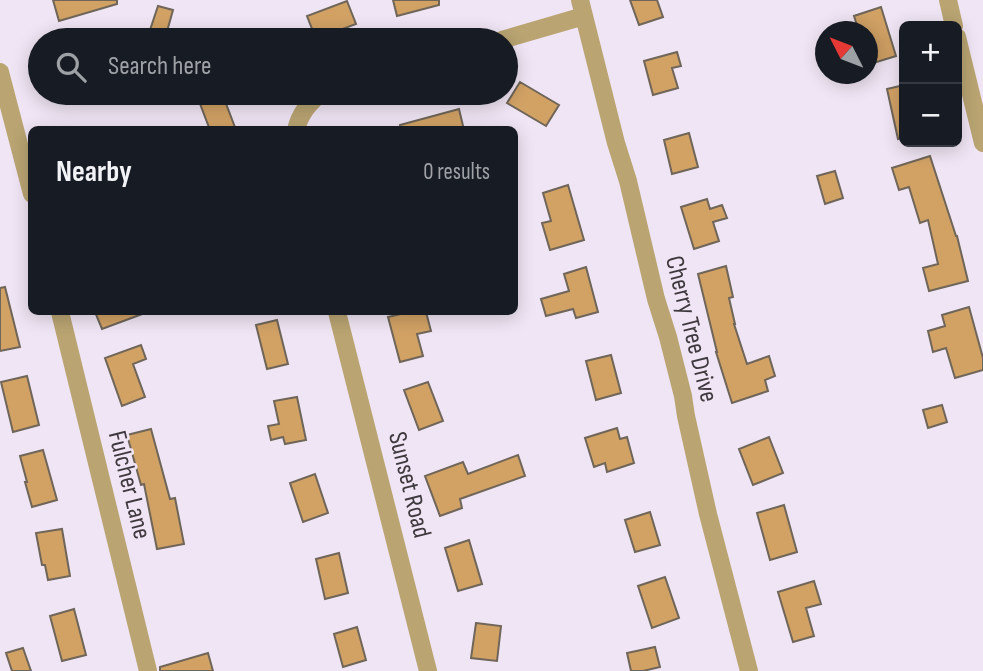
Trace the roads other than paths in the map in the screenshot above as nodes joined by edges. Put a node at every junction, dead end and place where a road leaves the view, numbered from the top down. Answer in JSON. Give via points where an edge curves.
{"nodes":[{"id":1,"x":947,"y":0,"type":"edge"},
{"id":2,"x":582,"y":8,"type":"edge"},
{"id":3,"x":953,"y":21,"type":"edge"},
{"id":4,"x":518,"y":34,"type":"edge"},
{"id":5,"x":962,"y":57,"type":"edge"},
{"id":6,"x":0,"y":72,"type":"edge"},
{"id":7,"x":308,"y":105,"type":"edge"},
{"id":8,"x":297,"y":126,"type":"edge"},
{"id":9,"x":983,"y":143,"type":"edge"},
{"id":10,"x":28,"y":179,"type":"edge"},
{"id":11,"x":61,"y":315,"type":"edge"},
{"id":12,"x":338,"y":315,"type":"edge"},
{"id":13,"x":148,"y":671,"type":"edge"},
{"id":14,"x":428,"y":671,"type":"edge"},
{"id":15,"x":749,"y":671,"type":"edge"}],
"edges":[{"from":1,"to":3,"type":"street"},
{"from":2,"to":4,"type":"street"},
{"from":2,"to":15,"type":"street","name":"Cherry Tree Drive"},
{"from":5,"to":9,"type":"street"},
{"from":6,"to":10,"type":"street"},
{"from":7,"to":8,"type":"street"},
{"from":11,"to":13,"type":"street","name":"Fulcher Lane"},
{"from":12,"to":14,"type":"street","name":"Sunset Road"}]}
